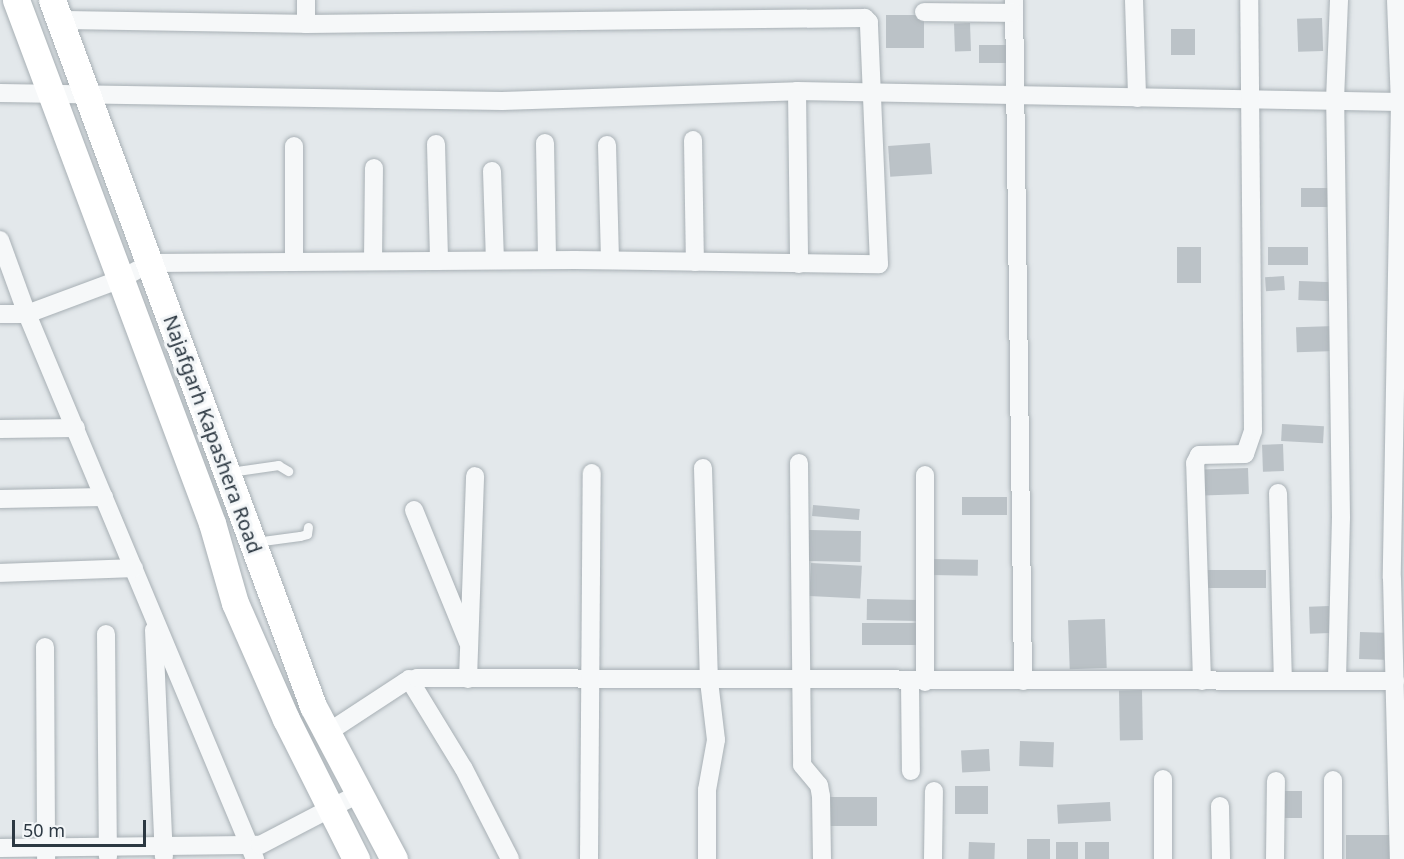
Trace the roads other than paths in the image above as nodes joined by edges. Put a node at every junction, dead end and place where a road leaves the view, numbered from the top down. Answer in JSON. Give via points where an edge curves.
{"nodes":[{"id":1,"x":16,"y":0,"type":"edge"},
{"id":2,"x":306,"y":0,"type":"edge"},
{"id":3,"x":1134,"y":0,"type":"edge"},
{"id":4,"x":1249,"y":0,"type":"edge"},
{"id":5,"x":1339,"y":0,"type":"edge"},
{"id":6,"x":1396,"y":0,"type":"edge"},
{"id":7,"x":1014,"y":7,"type":"edge"},
{"id":8,"x":56,"y":10,"type":"edge"},
{"id":9,"x":924,"y":12,"type":"dead end"},
{"id":10,"x":306,"y":24,"type":"junction"},
{"id":11,"x":797,"y":91,"type":"junction"},
{"id":12,"x":870,"y":91,"type":"junction"},
{"id":13,"x":0,"y":93,"type":"edge"},
{"id":14,"x":52,"y":94,"type":"junction"},
{"id":15,"x":1015,"y":94,"type":"junction"},
{"id":16,"x":88,"y":95,"type":"junction"},
{"id":17,"x":1137,"y":98,"type":"junction"},
{"id":18,"x":1252,"y":100,"type":"junction"},
{"id":19,"x":1335,"y":100,"type":"junction"},
{"id":20,"x":1400,"y":102,"type":"junction"},
{"id":21,"x":693,"y":140,"type":"dead end"},
{"id":22,"x":545,"y":143,"type":"dead end"},
{"id":23,"x":436,"y":144,"type":"dead end"},
{"id":24,"x":607,"y":145,"type":"dead end"},
{"id":25,"x":294,"y":146,"type":"dead end"},
{"id":26,"x":374,"y":168,"type":"dead end"},
{"id":27,"x":492,"y":171,"type":"dead end"},
{"id":28,"x":2,"y":251,"type":"edge"},
{"id":29,"x":495,"y":260,"type":"junction"},
{"id":30,"x":548,"y":260,"type":"junction"},
{"id":31,"x":373,"y":261,"type":"junction"},
{"id":32,"x":438,"y":261,"type":"junction"},
{"id":33,"x":610,"y":261,"type":"junction"},
{"id":34,"x":294,"y":262,"type":"junction"},
{"id":35,"x":695,"y":262,"type":"junction"},
{"id":36,"x":150,"y":263,"type":"junction"},
{"id":37,"x":799,"y":264,"type":"junction"},
{"id":38,"x":121,"y":279,"type":"junction"},
{"id":39,"x":0,"y":314,"type":"edge"},
{"id":40,"x":27,"y":314,"type":"junction"},
{"id":41,"x":76,"y":428,"type":"junction"},
{"id":42,"x":0,"y":429,"type":"edge"},
{"id":43,"x":799,"y":463,"type":"dead end"},
{"id":44,"x":703,"y":468,"type":"dead end"},
{"id":45,"x":288,"y":471,"type":"dead end"},
{"id":46,"x":227,"y":472,"type":"junction"},
{"id":47,"x":592,"y":473,"type":"dead end"},
{"id":48,"x":925,"y":475,"type":"dead end"},
{"id":49,"x":475,"y":476,"type":"dead end"},
{"id":50,"x":1278,"y":494,"type":"dead end"},
{"id":51,"x":1398,"y":494,"type":"edge"},
{"id":52,"x":104,"y":497,"type":"junction"},
{"id":53,"x":0,"y":499,"type":"edge"},
{"id":54,"x":414,"y":510,"type":"dead end"},
{"id":55,"x":308,"y":527,"type":"dead end"},
{"id":56,"x":253,"y":542,"type":"junction"},
{"id":57,"x":134,"y":568,"type":"junction"},
{"id":58,"x":0,"y":573,"type":"edge"},
{"id":59,"x":1398,"y":578,"type":"edge"},
{"id":60,"x":153,"y":616,"type":"junction"},
{"id":61,"x":106,"y":634,"type":"dead end"},
{"id":62,"x":45,"y":647,"type":"dead end"},
{"id":63,"x":470,"y":647,"type":"junction"},
{"id":64,"x":409,"y":679,"type":"junction"},
{"id":65,"x":468,"y":679,"type":"junction"},
{"id":66,"x":592,"y":680,"type":"junction"},
{"id":67,"x":1283,"y":680,"type":"junction"},
{"id":68,"x":1337,"y":680,"type":"junction"},
{"id":69,"x":710,"y":681,"type":"junction"},
{"id":70,"x":1023,"y":681,"type":"junction"},
{"id":71,"x":1202,"y":681,"type":"junction"},
{"id":72,"x":1395,"y":681,"type":"junction"},
{"id":73,"x":804,"y":682,"type":"junction"},
{"id":74,"x":917,"y":682,"type":"junction"},
{"id":75,"x":313,"y":706,"type":"junction"},
{"id":76,"x":286,"y":719,"type":"junction"},
{"id":77,"x":1399,"y":729,"type":"edge"},
{"id":78,"x":327,"y":733,"type":"junction"},
{"id":79,"x":910,"y":771,"type":"dead end"},
{"id":80,"x":1163,"y":779,"type":"dead end"},
{"id":81,"x":1333,"y":780,"type":"dead end"},
{"id":82,"x":1276,"y":781,"type":"dead end"},
{"id":83,"x":934,"y":791,"type":"dead end"},
{"id":84,"x":360,"y":792,"type":"junction"},
{"id":85,"x":1220,"y":806,"type":"dead end"},
{"id":86,"x":332,"y":808,"type":"junction"},
{"id":87,"x":0,"y":848,"type":"edge"},
{"id":88,"x":252,"y":852,"type":"edge"},
{"id":89,"x":47,"y":853,"type":"edge"},
{"id":90,"x":109,"y":853,"type":"edge"},
{"id":91,"x":164,"y":853,"type":"edge"},
{"id":92,"x":356,"y":859,"type":"edge"},
{"id":93,"x":394,"y":859,"type":"edge"},
{"id":94,"x":510,"y":859,"type":"edge"},
{"id":95,"x":589,"y":859,"type":"edge"},
{"id":96,"x":707,"y":859,"type":"edge"},
{"id":97,"x":822,"y":859,"type":"edge"},
{"id":98,"x":933,"y":859,"type":"edge"},
{"id":99,"x":1163,"y":859,"type":"edge"},
{"id":100,"x":1221,"y":859,"type":"edge"},
{"id":101,"x":1275,"y":859,"type":"edge"},
{"id":102,"x":1333,"y":859,"type":"edge"},
{"id":103,"x":1399,"y":859,"type":"edge"}],
"edges":[{"from":1,"to":14,"type":"main road","name":"Najafgarh Kapashera Road"},
{"from":2,"to":10,"type":"street"},
{"from":3,"to":17,"type":"street"},
{"from":4,"to":18,"type":"street"},
{"from":5,"to":19,"type":"street"},
{"from":6,"to":20,"type":"street"},
{"from":7,"to":9,"type":"street"},
{"from":7,"to":15,"type":"street"},
{"from":8,"to":10,"type":"street"},
{"from":8,"to":16,"type":"main road","name":"Najafgarh Kapashera Road"},
{"from":10,"to":12,"type":"street","via":[[859,15],[869,22]]},
{"from":11,"to":12,"type":"street"},
{"from":11,"to":16,"type":"street","via":[[502,101]]},
{"from":11,"to":37,"type":"street"},
{"from":12,"to":15,"type":"street"},
{"from":12,"to":37,"type":"street","via":[[879,264]]},
{"from":13,"to":14,"type":"street"},
{"from":14,"to":16,"type":"street"},
{"from":14,"to":38,"type":"main road","name":"Najafgarh Kapashera Road"},
{"from":15,"to":17,"type":"street"},
{"from":15,"to":70,"type":"street"},
{"from":16,"to":36,"type":"main road","name":"Najafgarh Kapashera Road"},
{"from":17,"to":18,"type":"street"},
{"from":18,"to":19,"type":"street"},
{"from":18,"to":71,"type":"street","via":[[1253,431],[1245,454],[1199,455],[1195,463]]},
{"from":19,"to":20,"type":"street"},
{"from":19,"to":68,"type":"street","via":[[1341,518]]},
{"from":20,"to":51,"type":"street"},
{"from":21,"to":35,"type":"street"},
{"from":22,"to":30,"type":"street"},
{"from":23,"to":32,"type":"street"},
{"from":24,"to":33,"type":"street"},
{"from":25,"to":34,"type":"street"},
{"from":26,"to":31,"type":"street"},
{"from":27,"to":29,"type":"street"},
{"from":28,"to":40,"type":"street"},
{"from":29,"to":30,"type":"street"},
{"from":29,"to":32,"type":"street"},
{"from":30,"to":33,"type":"street"},
{"from":31,"to":32,"type":"street"},
{"from":31,"to":34,"type":"street"},
{"from":33,"to":35,"type":"street"},
{"from":34,"to":36,"type":"street"},
{"from":35,"to":37,"type":"street"},
{"from":36,"to":38,"type":"street"},
{"from":36,"to":46,"type":"main road","name":"Najafgarh Kapashera Road"},
{"from":38,"to":40,"type":"street"},
{"from":38,"to":76,"type":"main road","name":"Najafgarh Kapashera Road","via":[[212,523],[235,603]]},
{"from":39,"to":40,"type":"street"},
{"from":40,"to":41,"type":"street"},
{"from":41,"to":42,"type":"street"},
{"from":41,"to":52,"type":"street"},
{"from":43,"to":73,"type":"street"},
{"from":44,"to":69,"type":"street"},
{"from":45,"to":46,"type":"lane","via":[[278,465]]},
{"from":46,"to":56,"type":"main road","name":"Najafgarh Kapashera Road"},
{"from":47,"to":66,"type":"street"},
{"from":48,"to":74,"type":"street"},
{"from":49,"to":63,"type":"street"},
{"from":50,"to":67,"type":"street"},
{"from":51,"to":59,"type":"street"},
{"from":52,"to":53,"type":"street"},
{"from":52,"to":57,"type":"street"},
{"from":54,"to":63,"type":"street"},
{"from":55,"to":56,"type":"lane","via":[[307,534],[300,536]]},
{"from":56,"to":75,"type":"main road","name":"Najafgarh Kapashera Road"},
{"from":57,"to":58,"type":"street"},
{"from":57,"to":60,"type":"street"},
{"from":59,"to":72,"type":"street"},
{"from":60,"to":88,"type":"street"},
{"from":60,"to":91,"type":"street"},
{"from":61,"to":90,"type":"street"},
{"from":62,"to":89,"type":"street"},
{"from":63,"to":65,"type":"street"},
{"from":64,"to":65,"type":"street"},
{"from":64,"to":78,"type":"street"},
{"from":64,"to":94,"type":"street","via":[[464,769]]},
{"from":65,"to":66,"type":"street"},
{"from":66,"to":69,"type":"street"},
{"from":66,"to":95,"type":"street"},
{"from":67,"to":68,"type":"street"},
{"from":67,"to":71,"type":"street"},
{"from":68,"to":72,"type":"street"},
{"from":69,"to":73,"type":"street"},
{"from":69,"to":96,"type":"street","via":[[716,740],[707,790]]},
{"from":70,"to":71,"type":"street"},
{"from":70,"to":74,"type":"street"},
{"from":72,"to":77,"type":"street"},
{"from":73,"to":74,"type":"street"},
{"from":73,"to":97,"type":"street","via":[[802,765],[819,785]]},
{"from":74,"to":79,"type":"street"},
{"from":75,"to":76,"type":"main road"},
{"from":75,"to":78,"type":"main road","name":"Najafgarh Kapashera Road"},
{"from":76,"to":86,"type":"main road","name":"Najafgarh Kapashera Road"},
{"from":77,"to":103,"type":"street"},
{"from":78,"to":84,"type":"main road","name":"Najafgarh Kapashera Road"},
{"from":80,"to":99,"type":"street"},
{"from":81,"to":102,"type":"street"},
{"from":82,"to":101,"type":"street"},
{"from":83,"to":98,"type":"street"},
{"from":84,"to":86,"type":"street"},
{"from":84,"to":93,"type":"main road","name":"Najafgarh Kapashera Road"},
{"from":85,"to":100,"type":"street"},
{"from":86,"to":88,"type":"street"},
{"from":86,"to":92,"type":"main road","name":"Najafgarh Kapashera Road"},
{"from":87,"to":89,"type":"street"},
{"from":88,"to":91,"type":"street"},
{"from":89,"to":90,"type":"street"},
{"from":90,"to":91,"type":"street"}]}
